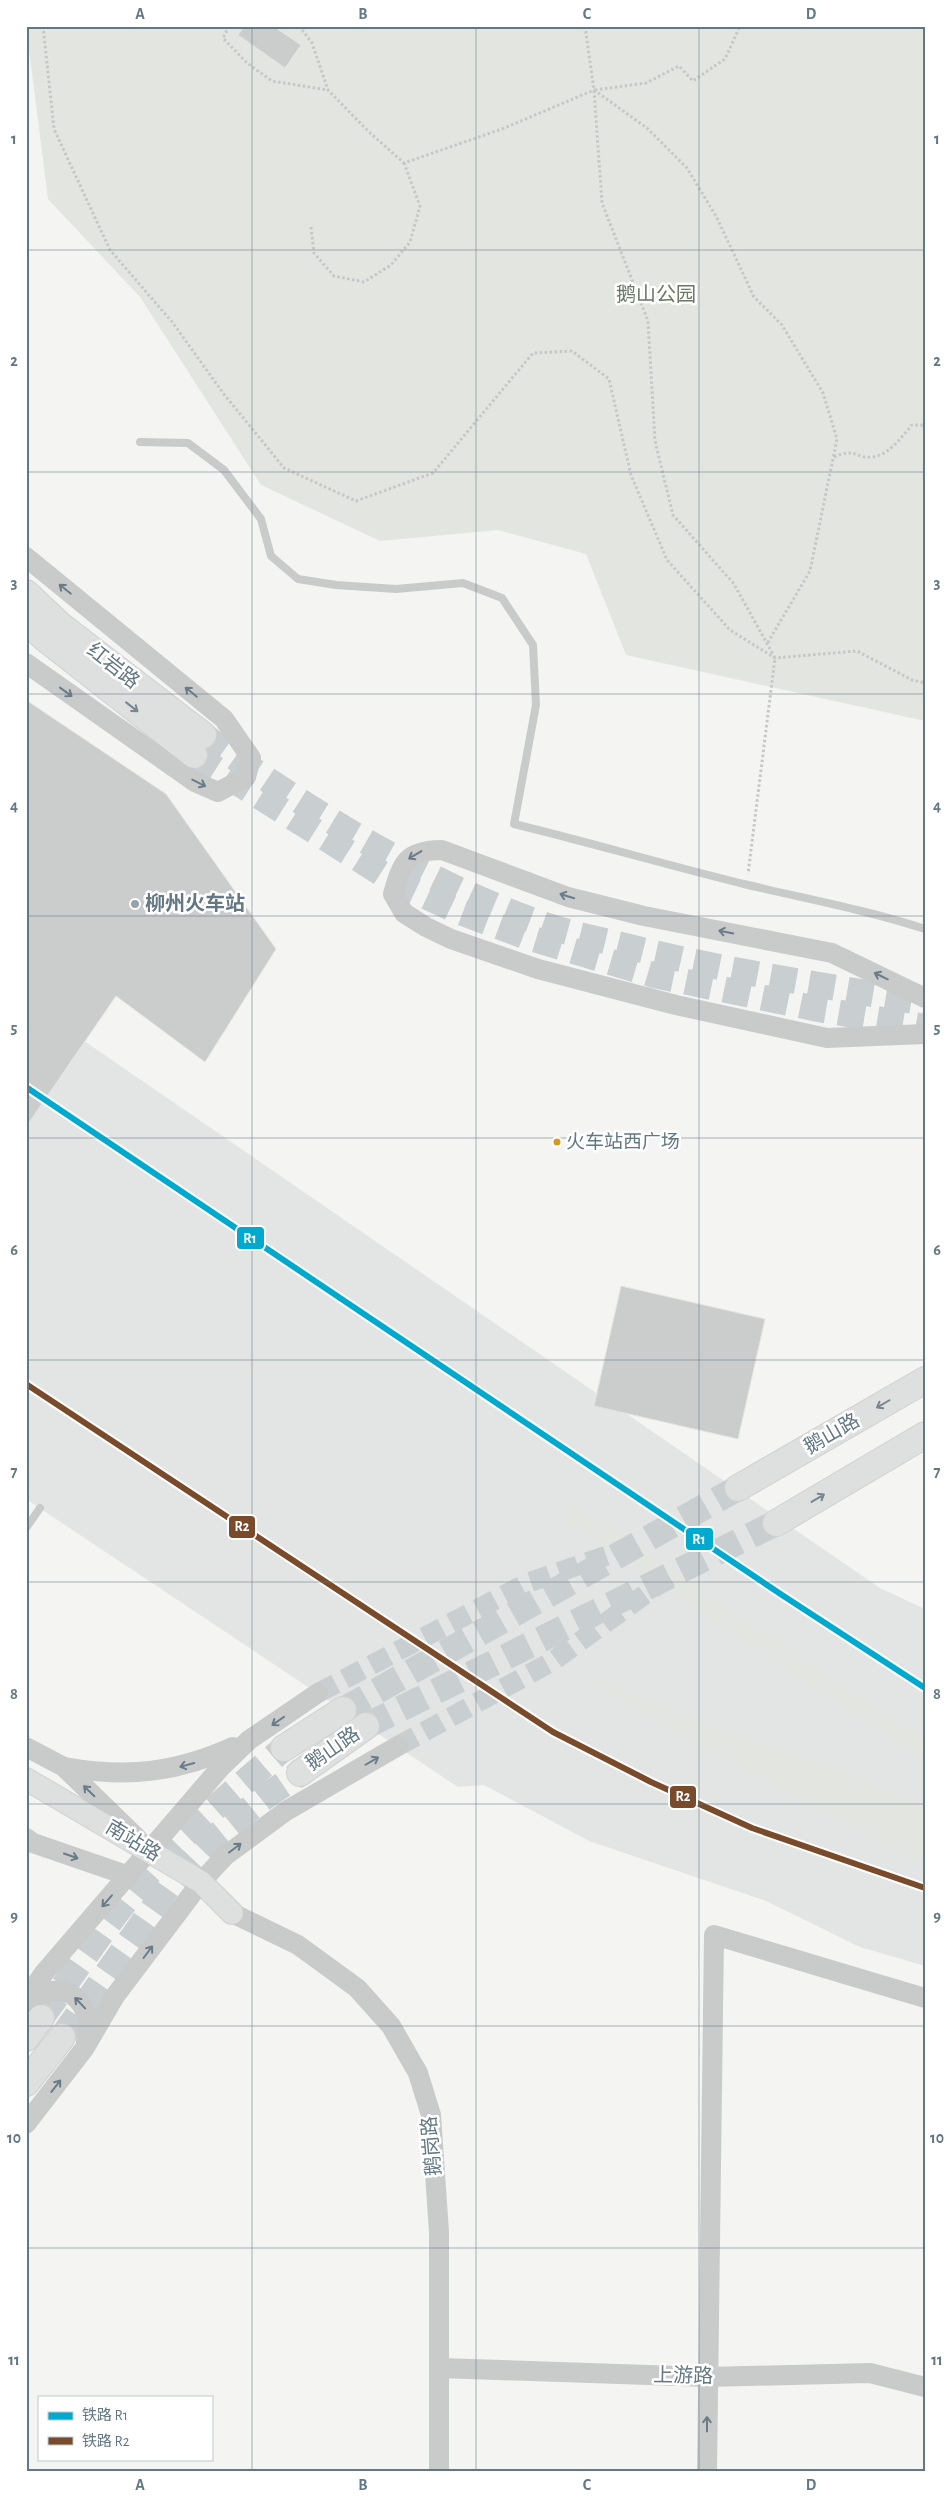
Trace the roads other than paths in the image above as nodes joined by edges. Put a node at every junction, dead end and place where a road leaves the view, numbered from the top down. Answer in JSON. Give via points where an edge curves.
{"nodes":[{"id":1,"x":140,"y":442,"type":"dead end"},
{"id":2,"x":26,"y":557,"type":"edge"},
{"id":3,"x":26,"y":593,"type":"edge"},
{"id":4,"x":26,"y":621,"type":"edge"},
{"id":5,"x":26,"y":663,"type":"edge"},
{"id":6,"x":925,"y":929,"type":"edge"},
{"id":7,"x":925,"y":998,"type":"edge"},
{"id":8,"x":925,"y":1034,"type":"edge"},
{"id":9,"x":925,"y":1380,"type":"edge"},
{"id":10,"x":925,"y":1435,"type":"edge"},
{"id":11,"x":738,"y":1488,"type":"tunnel mouth"},
{"id":12,"x":40,"y":1508,"type":"dead end"},
{"id":13,"x":776,"y":1523,"type":"tunnel mouth"},
{"id":14,"x":26,"y":1528,"type":"edge"},
{"id":15,"x":318,"y":1693,"type":"tunnel mouth"},
{"id":16,"x":343,"y":1710,"type":"tunnel mouth"},
{"id":17,"x":366,"y":1726,"type":"tunnel mouth"},
{"id":18,"x":249,"y":1740,"type":"junction"},
{"id":19,"x":398,"y":1746,"type":"tunnel mouth"},
{"id":20,"x":26,"y":1747,"type":"edge"},
{"id":21,"x":284,"y":1748,"type":"tunnel mouth"},
{"id":22,"x":64,"y":1767,"type":"junction"},
{"id":23,"x":300,"y":1773,"type":"tunnel mouth"},
{"id":24,"x":26,"y":1779,"type":"edge"},
{"id":25,"x":26,"y":1838,"type":"edge"},
{"id":26,"x":149,"y":1849,"type":"junction"},
{"id":27,"x":129,"y":1876,"type":"junction"},
{"id":28,"x":201,"y":1882,"type":"junction"},
{"id":29,"x":232,"y":1913,"type":"joint"},
{"id":30,"x":925,"y":1998,"type":"edge"},
{"id":31,"x":30,"y":2014,"type":"edge"},
{"id":32,"x":73,"y":2043,"type":"junction"},
{"id":33,"x":26,"y":2083,"type":"edge"},
{"id":34,"x":26,"y":2124,"type":"edge"},
{"id":35,"x":439,"y":2368,"type":"junction"},
{"id":36,"x":708,"y":2377,"type":"junction"},
{"id":37,"x":925,"y":2387,"type":"edge"},
{"id":38,"x":438,"y":2472,"type":"edge"},
{"id":39,"x":707,"y":2472,"type":"edge"}],
"edges":[{"from":1,"to":6,"type":"lane","via":[[188,443],[224,470],[261,519],[271,556],[298,579],[396,589],[463,583],[502,598],[532,645],[536,705],[514,824],[747,885],[884,915]]},
{"from":5,"to":2,"type":"street","one_way":true,"via":[[195,782],[218,792],[246,777],[251,758],[224,719]]},
{"from":4,"to":3,"type":"main road","name":"红岩路","one_way":true,"via":[[47,640],[198,745]]},
{"from":7,"to":8,"type":"street","one_way":true,"via":[[832,953],[644,916],[568,897],[442,850],[424,850],[411,855],[400,869],[392,894],[404,913],[426,927],[538,969],[676,1005],[828,1038]]},
{"from":9,"to":11,"type":"main road","name":"鹅山路","one_way":true},
{"from":13,"to":10,"type":"main road","one_way":true},
{"from":12,"to":14,"type":"lane"},
{"from":15,"to":18,"type":"street","one_way":true},
{"from":16,"to":21,"type":"main road","name":"鹅山路"},
{"from":17,"to":23,"type":"main road","name":"鹅山路"},
{"from":18,"to":22,"type":"street","one_way":true,"via":[[204,1760],[168,1770],[89,1771]]},
{"from":18,"to":26,"type":"street"},
{"from":28,"to":19,"type":"street","one_way":true,"via":[[225,1856],[286,1810]]},
{"from":20,"to":22,"type":"street"},
{"from":26,"to":22,"type":"street","one_way":true},
{"from":24,"to":26,"type":"main road","name":"南站路"},
{"from":25,"to":27,"type":"street","one_way":true},
{"from":26,"to":27,"type":"street"},
{"from":26,"to":28,"type":"main road","name":"南站路"},
{"from":27,"to":31,"type":"street","one_way":true,"via":[[44,1973]]},
{"from":28,"to":29,"type":"main road","name":"南站路"},
{"from":32,"to":28,"type":"street","one_way":true,"via":[[116,1996]]},
{"from":29,"to":35,"type":"street","name":"鹅岗路","via":[[298,1945],[357,1988],[391,2026],[418,2073],[431,2115],[439,2232]]},
{"from":30,"to":36,"type":"street","via":[[714,1935]]},
{"from":32,"to":31,"type":"street","one_way":true,"via":[[88,2017],[79,2000],[57,1991],[42,1994]]},
{"from":32,"to":33,"type":"main road"},
{"from":34,"to":32,"type":"street","one_way":true},
{"from":35,"to":36,"type":"street","name":"上游路"},
{"from":35,"to":38,"type":"street","name":"鹅岗路"},
{"from":36,"to":37,"type":"street","name":"上游路","via":[[870,2372]]},
{"from":39,"to":36,"type":"street","one_way":true}]}
